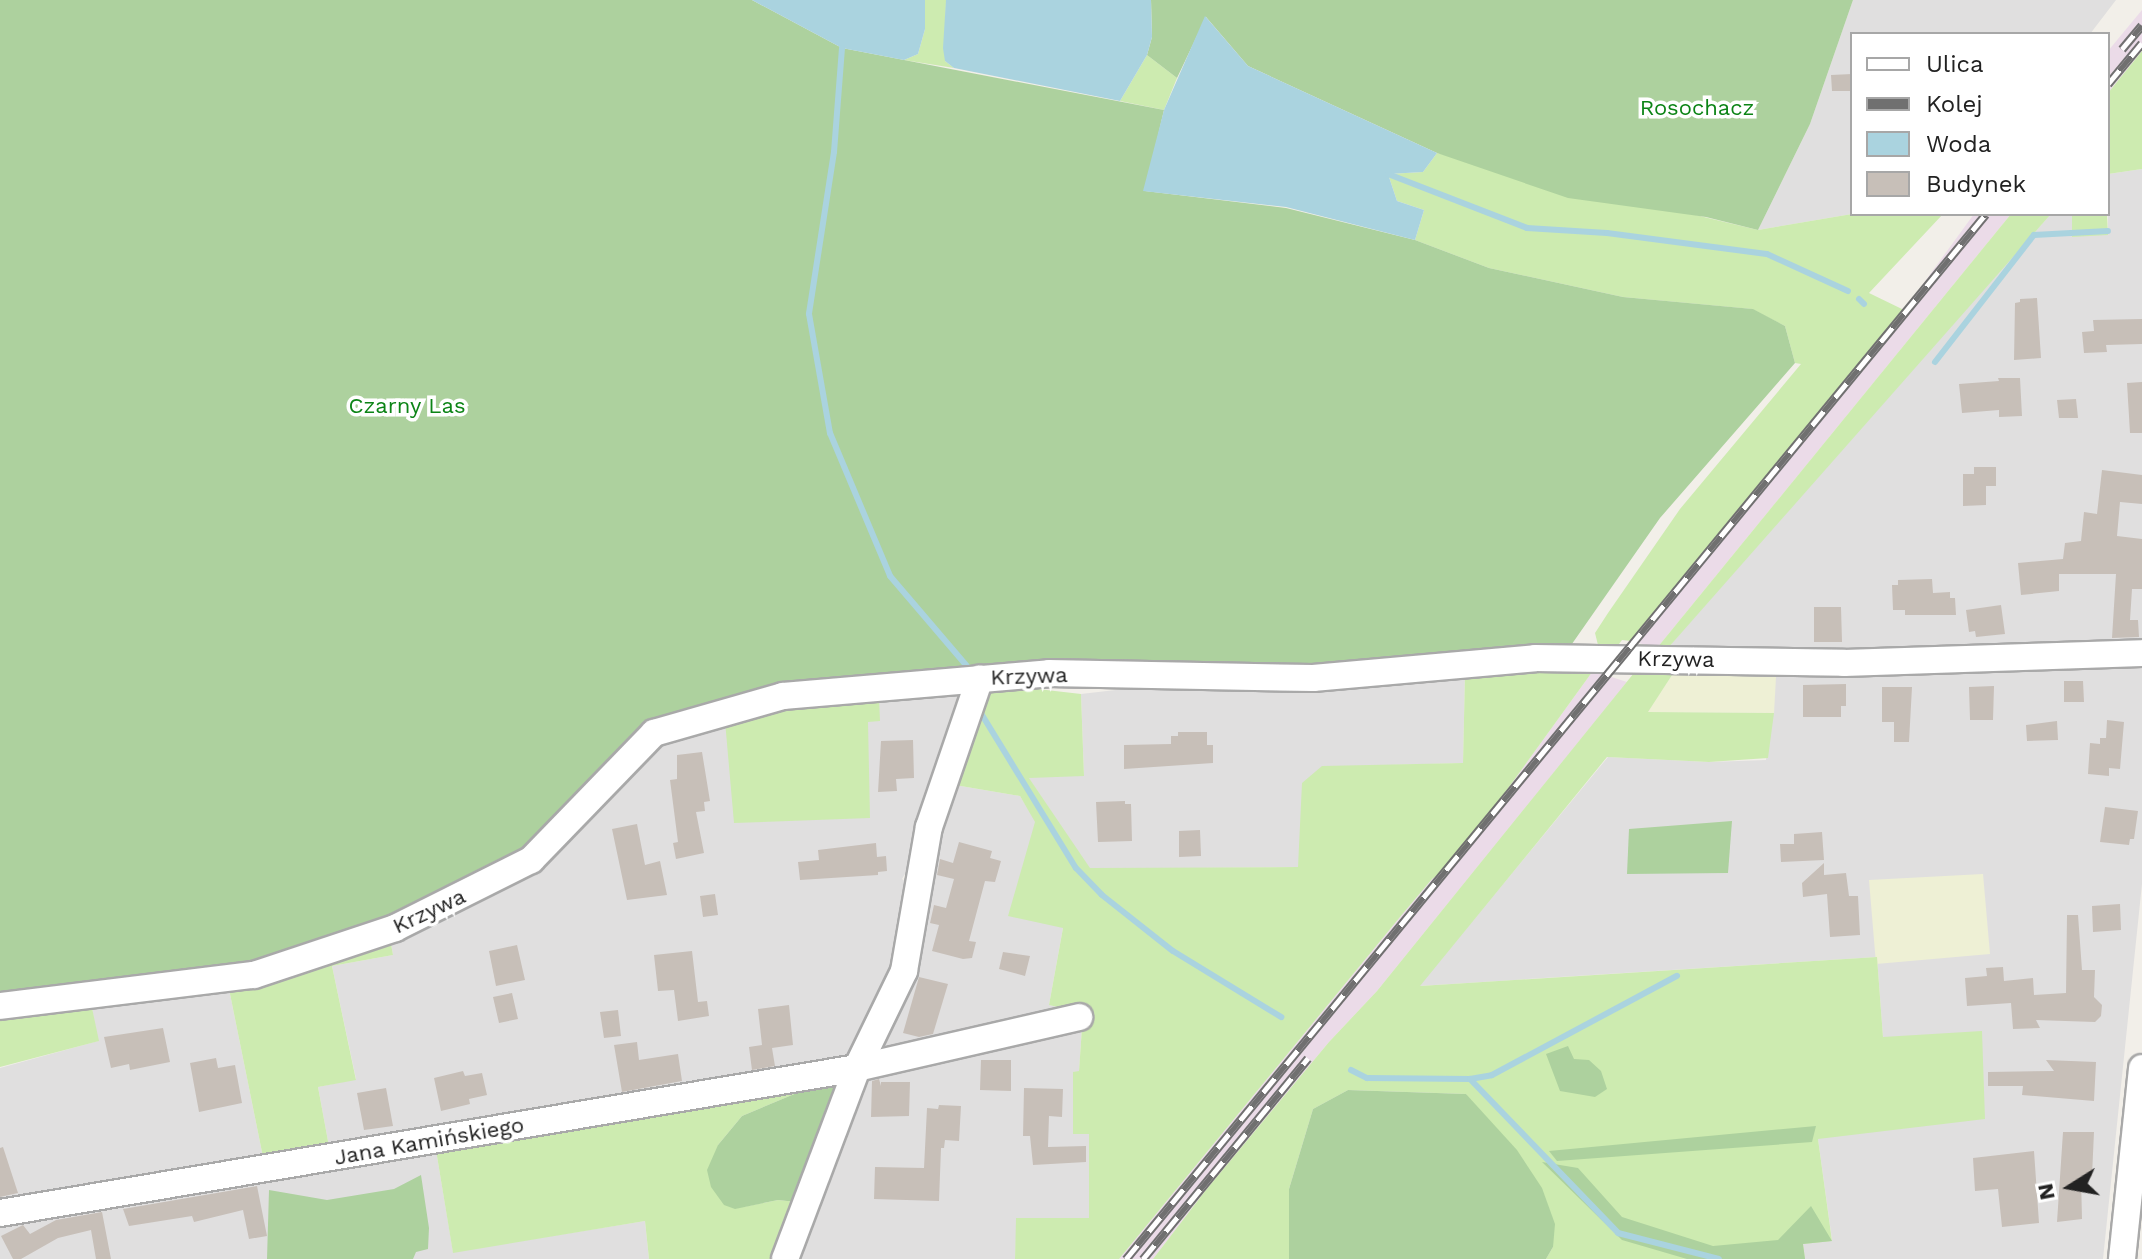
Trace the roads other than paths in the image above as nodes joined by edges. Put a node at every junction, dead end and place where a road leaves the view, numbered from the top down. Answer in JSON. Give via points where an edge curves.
{"nodes":[{"id":1,"x":2142,"y":653,"type":"edge"},
{"id":2,"x":980,"y":678,"type":"junction"},
{"id":3,"x":0,"y":1006,"type":"edge"},
{"id":4,"x":1079,"y":1017,"type":"dead end"},
{"id":5,"x":857,"y":1068,"type":"junction"},
{"id":6,"x":2142,"y":1068,"type":"edge"},
{"id":7,"x":0,"y":1213,"type":"edge"},
{"id":8,"x":785,"y":1259,"type":"edge"},
{"id":9,"x":2122,"y":1259,"type":"edge"}],
"edges":[{"from":1,"to":2,"type":"street","name":"Krzywa","via":[[1844,663],[1535,658],[1313,678],[1049,673]]},
{"from":2,"to":3,"type":"street","name":"Krzywa","via":[[783,696],[654,733],[531,860],[381,933],[254,975]]},
{"from":2,"to":5,"type":"street","via":[[929,827],[904,971]]},
{"from":4,"to":5,"type":"street","name":"Jana Kamińskiego"},
{"from":5,"to":7,"type":"street","name":"Jana Kamińskiego"},
{"from":5,"to":8,"type":"street"},
{"from":6,"to":9,"type":"street"}]}
